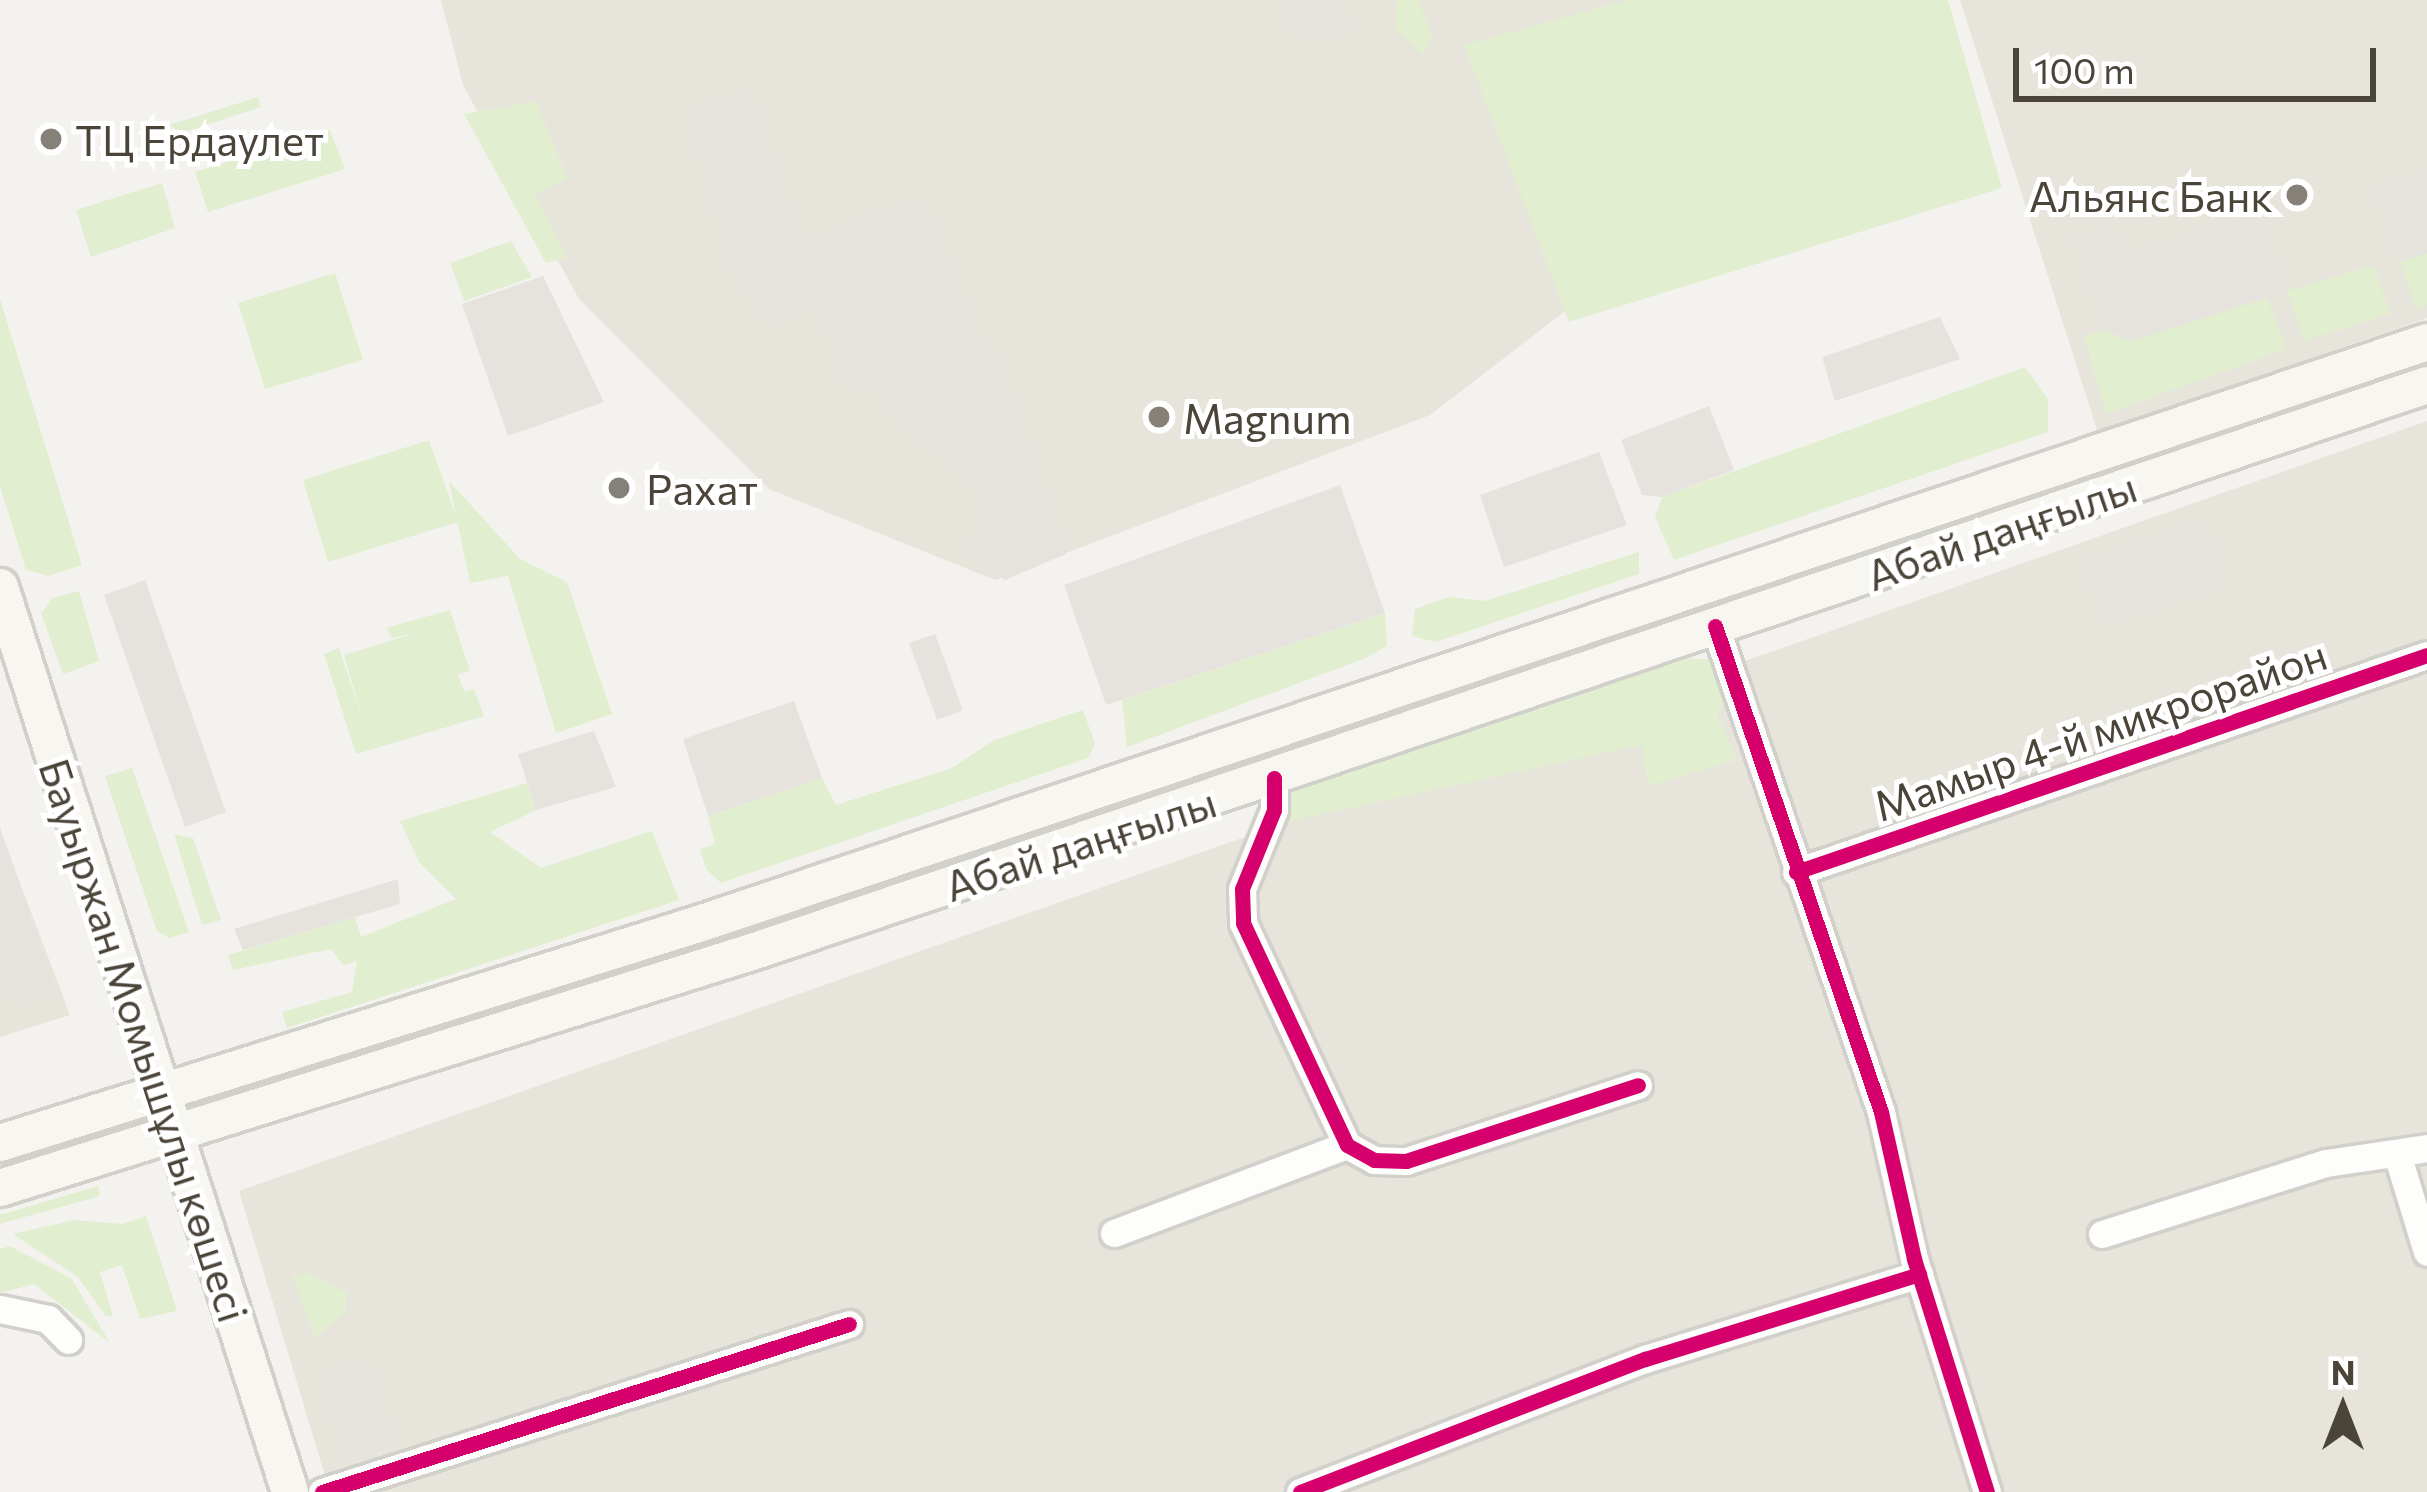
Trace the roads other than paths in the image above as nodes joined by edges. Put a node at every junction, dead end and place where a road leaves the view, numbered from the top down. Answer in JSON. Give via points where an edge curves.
{"nodes":[{"id":1,"x":2427,"y":342,"type":"edge"},
{"id":2,"x":2427,"y":385,"type":"edge"},
{"id":3,"x":0,"y":587,"type":"edge"},
{"id":4,"x":1715,"y":626,"type":"junction"},
{"id":5,"x":2427,"y":655,"type":"edge"},
{"id":6,"x":1274,"y":778,"type":"junction"},
{"id":7,"x":1796,"y":872,"type":"junction"},
{"id":8,"x":1638,"y":1085,"type":"dead end"},
{"id":9,"x":163,"y":1094,"type":"junction"},
{"id":10,"x":176,"y":1136,"type":"junction"},
{"id":11,"x":0,"y":1143,"type":"edge"},
{"id":12,"x":1347,"y":1145,"type":"junction"},
{"id":13,"x":2427,"y":1148,"type":"edge"},
{"id":14,"x":2398,"y":1157,"type":"junction"},
{"id":15,"x":0,"y":1188,"type":"edge"},
{"id":16,"x":1114,"y":1233,"type":"dead end"},
{"id":17,"x":2102,"y":1234,"type":"dead end"},
{"id":18,"x":2427,"y":1252,"type":"edge"},
{"id":19,"x":1919,"y":1274,"type":"junction"},
{"id":20,"x":0,"y":1309,"type":"edge"},
{"id":21,"x":849,"y":1324,"type":"dead end"},
{"id":22,"x":68,"y":1340,"type":"dead end"},
{"id":23,"x":290,"y":1492,"type":"edge"},
{"id":24,"x":322,"y":1492,"type":"edge"},
{"id":25,"x":1300,"y":1492,"type":"edge"},
{"id":26,"x":1987,"y":1492,"type":"edge"}],
"edges":[{"from":1,"to":9,"type":"main road","name":"Абай даңғылы","via":[[729,914]]},
{"from":2,"to":4,"type":"main road","name":"Абай даңғылы"},
{"from":3,"to":9,"type":"main road","name":"Бауыржан Момышұлы көшесі"},
{"from":4,"to":6,"type":"main road","name":"Абай даңғылы"},
{"from":4,"to":7,"type":"street"},
{"from":5,"to":7,"type":"street","name":"Мамыр 4-й микрорайон"},
{"from":6,"to":10,"type":"main road","name":"Абай даңғылы"},
{"from":6,"to":12,"type":"street","via":[[1274,810],[1242,889],[1243,922]]},
{"from":7,"to":19,"type":"street","via":[[1896,1160]]},
{"from":8,"to":12,"type":"street","via":[[1406,1162],[1374,1160]]},
{"from":9,"to":10,"type":"main road","name":"Бауыржан Момышұлы көшесі"},
{"from":9,"to":11,"type":"main road","name":"Абай даңғылы"},
{"from":10,"to":15,"type":"main road","name":"Абай даңғылы"},
{"from":10,"to":23,"type":"main road","name":"Бауыржан Момышұлы көшесі"},
{"from":12,"to":16,"type":"street"},
{"from":13,"to":14,"type":"street"},
{"from":14,"to":17,"type":"street","via":[[2326,1163]]},
{"from":14,"to":18,"type":"street"},
{"from":19,"to":25,"type":"street","via":[[1645,1359]]},
{"from":19,"to":26,"type":"street"},
{"from":20,"to":22,"type":"street","via":[[48,1319]]},
{"from":21,"to":24,"type":"street"}]}
